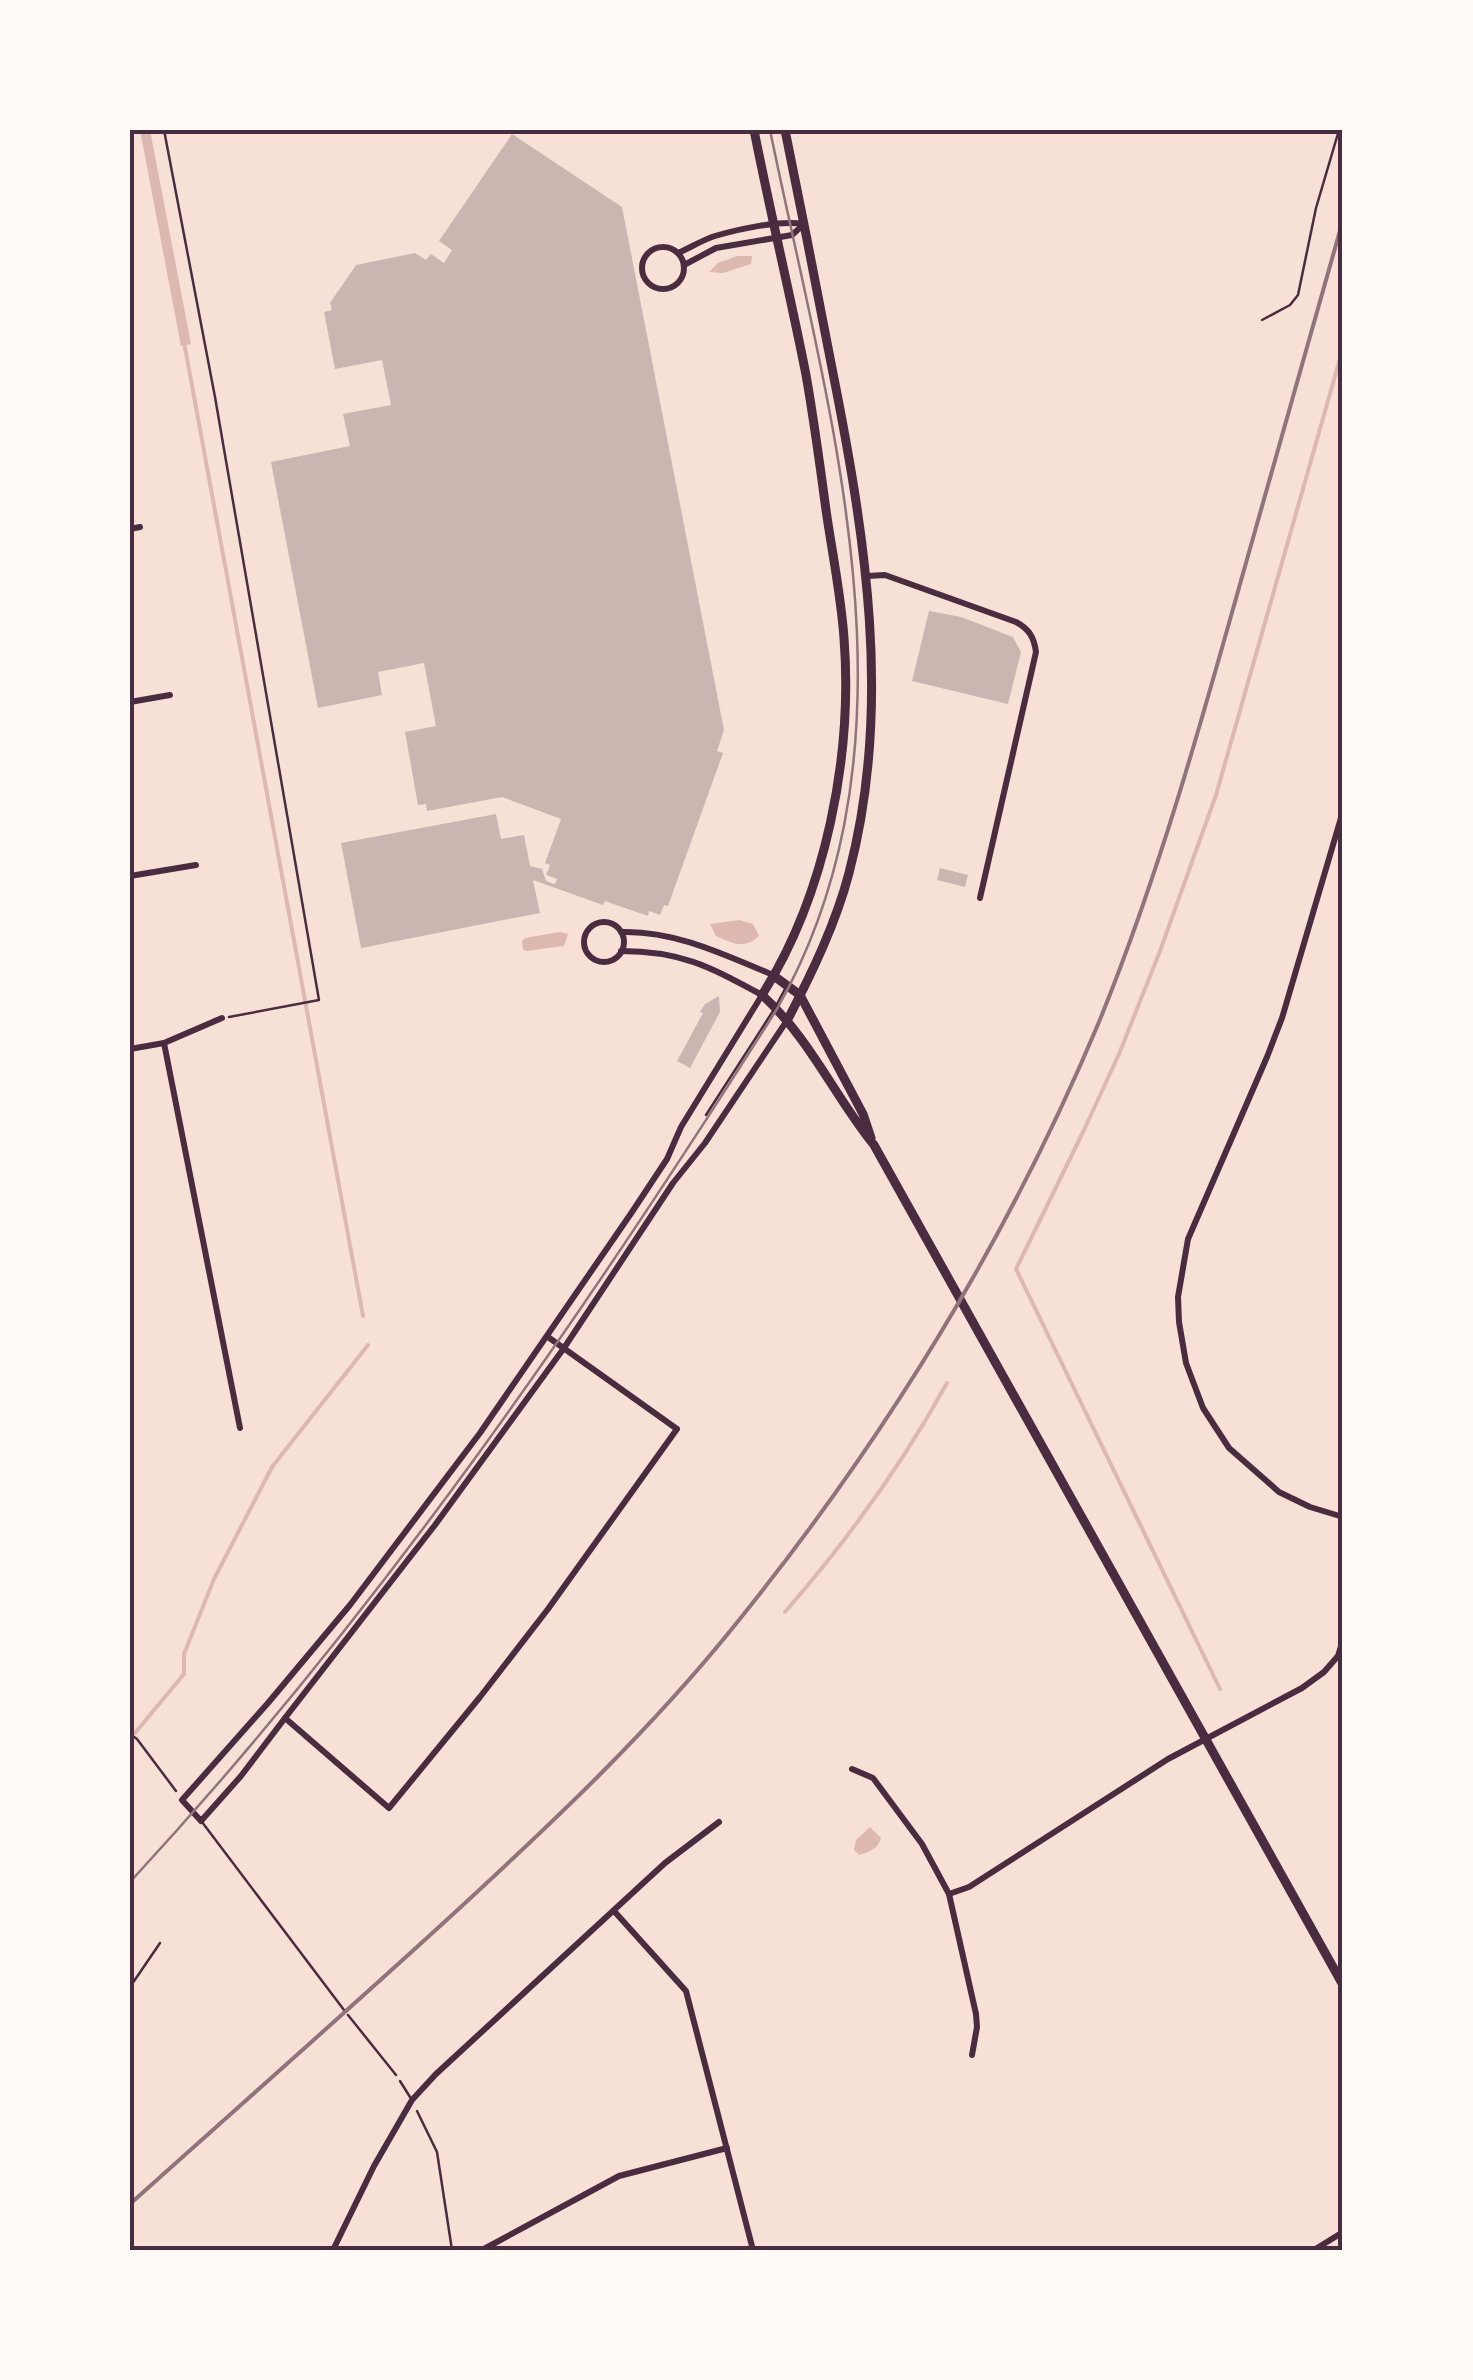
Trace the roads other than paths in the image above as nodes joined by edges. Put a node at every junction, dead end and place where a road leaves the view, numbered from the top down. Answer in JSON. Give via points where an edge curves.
{"nodes":[{"id":1,"x":754,"y":130,"type":"edge"},
{"id":2,"x":785,"y":130,"type":"edge"},
{"id":3,"x":804,"y":224,"type":"junction"},
{"id":4,"x":774,"y":225,"type":"junction"},
{"id":5,"x":777,"y":238,"type":"junction"},
{"id":6,"x":678,"y":252,"type":"junction"},
{"id":7,"x":684,"y":265,"type":"junction"},
{"id":8,"x":140,"y":528,"type":"dead end"},
{"id":9,"x":130,"y":529,"type":"edge"},
{"id":10,"x":867,"y":576,"type":"junction"},
{"id":11,"x":170,"y":696,"type":"dead end"},
{"id":12,"x":130,"y":702,"type":"edge"},
{"id":13,"x":1343,"y":811,"type":"edge"},
{"id":14,"x":196,"y":865,"type":"dead end"},
{"id":15,"x":130,"y":876,"type":"edge"},
{"id":16,"x":980,"y":898,"type":"dead end"},
{"id":17,"x":621,"y":932,"type":"junction"},
{"id":18,"x":622,"y":951,"type":"junction"},
{"id":19,"x":774,"y":976,"type":"junction"},
{"id":20,"x":787,"y":986,"type":"junction"},
{"id":21,"x":762,"y":995,"type":"junction"},
{"id":22,"x":800,"y":995,"type":"junction"},
{"id":23,"x":775,"y":1007,"type":"junction"},
{"id":24,"x":222,"y":1018,"type":"road end"},
{"id":25,"x":788,"y":1020,"type":"junction"},
{"id":26,"x":164,"y":1043,"type":"junction"},
{"id":27,"x":130,"y":1049,"type":"edge"},
{"id":28,"x":706,"y":1115,"type":"dead end"},
{"id":29,"x":874,"y":1146,"type":"junction"},
{"id":30,"x":548,"y":1337,"type":"junction"},
{"id":31,"x":564,"y":1348,"type":"junction"},
{"id":32,"x":240,"y":1428,"type":"dead end"},
{"id":33,"x":1343,"y":1516,"type":"edge"},
{"id":34,"x":1343,"y":1640,"type":"edge"},
{"id":35,"x":1341,"y":1657,"type":"edge"},
{"id":36,"x":284,"y":1718,"type":"junction"},
{"id":37,"x":1206,"y":1738,"type":"junction"},
{"id":38,"x":852,"y":1770,"type":"dead end"},
{"id":39,"x":201,"y":1821,"type":"junction"},
{"id":40,"x":719,"y":1822,"type":"dead end"},
{"id":41,"x":949,"y":1894,"type":"junction"},
{"id":42,"x":614,"y":1911,"type":"junction"},
{"id":43,"x":1343,"y":1984,"type":"edge"},
{"id":44,"x":344,"y":2010,"type":"road end"},
{"id":45,"x":972,"y":2056,"type":"dead end"},
{"id":46,"x":400,"y":2081,"type":"road end"},
{"id":47,"x":412,"y":2100,"type":"junction"},
{"id":48,"x":727,"y":2148,"type":"junction"},
{"id":49,"x":1343,"y":2232,"type":"edge"},
{"id":50,"x":333,"y":2250,"type":"edge"},
{"id":51,"x":482,"y":2250,"type":"edge"},
{"id":52,"x":752,"y":2250,"type":"edge"},
{"id":53,"x":1314,"y":2250,"type":"edge"}],
"edges":[{"from":1,"to":4,"type":"main road"},
{"from":2,"to":3,"type":"main road"},
{"from":3,"to":4,"type":"street"},
{"from":3,"to":5,"type":"street"},
{"from":3,"to":10,"type":"main road"},
{"from":4,"to":5,"type":"main road"},
{"from":4,"to":6,"type":"street","via":[[716,236]]},
{"from":5,"to":7,"type":"street","via":[[730,244]]},
{"from":5,"to":19,"type":"main road","via":[[806,378],[846,677],[838,780],[822,849]]},
{"from":6,"to":7,"type":"street"},
{"from":6,"to":7,"type":"street","via":[[653,249],[642,264],[644,277],[666,288],[680,280]]},
{"from":8,"to":9,"type":"street"},
{"from":10,"to":16,"type":"street","via":[[885,576],[1016,622],[1035,641]]},
{"from":10,"to":22,"type":"main road","via":[[872,706],[866,785],[848,876]]},
{"from":11,"to":12,"type":"street"},
{"from":13,"to":33,"type":"street","via":[[1272,1045],[1188,1239],[1178,1297],[1186,1363],[1229,1448],[1279,1492]]},
{"from":14,"to":15,"type":"street"},
{"from":17,"to":18,"type":"street"},
{"from":17,"to":18,"type":"street","via":[[610,922],[595,924],[584,942],[596,960],[612,960]]},
{"from":17,"to":19,"type":"street","via":[[703,946]]},
{"from":18,"to":21,"type":"street","via":[[690,959]]},
{"from":19,"to":20,"type":"main road"},
{"from":19,"to":21,"type":"main road"},
{"from":20,"to":22,"type":"main road"},
{"from":20,"to":23,"type":"lane"},
{"from":21,"to":23,"type":"main road"},
{"from":21,"to":30,"type":"street","via":[[666,1159]]},
{"from":22,"to":25,"type":"main road"},
{"from":22,"to":29,"type":"main road"},
{"from":23,"to":25,"type":"main road"},
{"from":23,"to":28,"type":"lane"},
{"from":24,"to":26,"type":"street"},
{"from":25,"to":29,"type":"main road"},
{"from":25,"to":31,"type":"street"},
{"from":26,"to":27,"type":"street"},
{"from":26,"to":32,"type":"street"},
{"from":29,"to":37,"type":"main road"},
{"from":30,"to":31,"type":"street"},
{"from":30,"to":39,"type":"street","via":[[350,1605],[182,1800]]},
{"from":31,"to":36,"type":"street"},
{"from":31,"to":36,"type":"street","via":[[677,1430],[548,1609],[389,1808]]},
{"from":34,"to":35,"type":"street"},
{"from":35,"to":37,"type":"street","via":[[1302,1688]]},
{"from":36,"to":39,"type":"street"},
{"from":37,"to":41,"type":"street"},
{"from":37,"to":43,"type":"main road"},
{"from":38,"to":41,"type":"street","via":[[872,1778],[922,1844]]},
{"from":39,"to":44,"type":"lane"},
{"from":40,"to":42,"type":"street"},
{"from":41,"to":45,"type":"street","via":[[976,2014]]},
{"from":42,"to":47,"type":"street"},
{"from":42,"to":48,"type":"street","via":[[686,1991]]},
{"from":46,"to":47,"type":"lane"},
{"from":47,"to":50,"type":"street"},
{"from":48,"to":51,"type":"street","via":[[619,2176]]},
{"from":48,"to":52,"type":"street"},
{"from":49,"to":53,"type":"street"}]}
